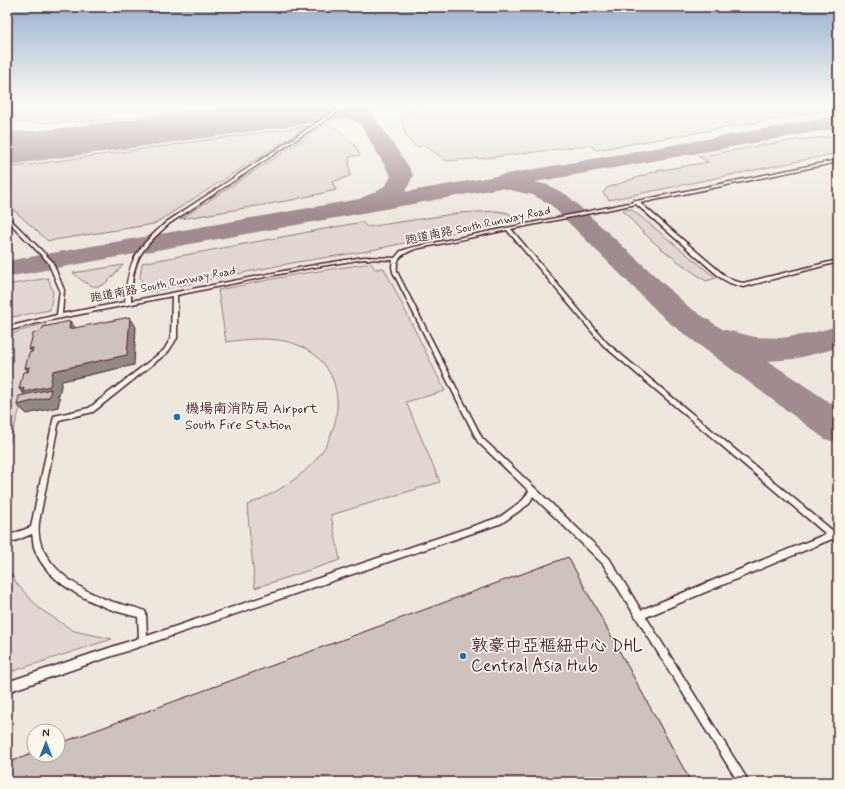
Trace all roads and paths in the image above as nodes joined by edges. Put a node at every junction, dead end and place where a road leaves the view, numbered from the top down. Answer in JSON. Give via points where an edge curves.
{"nodes":[{"id":1,"x":290,"y":142,"type":"edge"},
{"id":2,"x":838,"y":161,"type":"edge"},
{"id":3,"x":635,"y":201,"type":"junction"},
{"id":4,"x":7,"y":218,"type":"edge"},
{"id":5,"x":508,"y":229,"type":"junction"},
{"id":6,"x":396,"y":259,"type":"junction"},
{"id":7,"x":838,"y":261,"type":"edge"},
{"id":8,"x":175,"y":293,"type":"junction"},
{"id":9,"x":128,"y":302,"type":"junction"},
{"id":10,"x":59,"y":316,"type":"junction"},
{"id":11,"x":7,"y":329,"type":"edge"},
{"id":12,"x":534,"y":490,"type":"junction"},
{"id":13,"x":34,"y":530,"type":"junction"},
{"id":14,"x":836,"y":536,"type":"edge"},
{"id":15,"x":7,"y":540,"type":"edge"},
{"id":16,"x":640,"y":614,"type":"junction"},
{"id":17,"x":143,"y":641,"type":"junction"},
{"id":18,"x":7,"y":687,"type":"edge"},
{"id":19,"x":744,"y":782,"type":"edge"}],
"edges":[{"from":1,"to":9,"type":"lane","via":[[169,222],[144,244],[132,263]]},
{"from":2,"to":3,"type":"lane","name":"跑道南路 South Runway Road"},
{"from":3,"to":5,"type":"lane","name":"跑道南路 South Runway Road"},
{"from":3,"to":7,"type":"lane","via":[[723,277],[743,285]]},
{"from":4,"to":10,"type":"lane","via":[[50,261],[62,290]]},
{"from":5,"to":6,"type":"lane","name":"跑道南路 South Runway Road","via":[[414,248],[403,252]]},
{"from":5,"to":14,"type":"lane","via":[[599,338]]},
{"from":6,"to":8,"type":"lane","name":"跑道南路 South Runway Road","via":[[364,258],[309,266]]},
{"from":6,"to":12,"type":"lane","via":[[395,272],[480,440]]},
{"from":8,"to":9,"type":"lane","name":"跑道南路 South Runway Road"},
{"from":8,"to":13,"type":"lane","via":[[174,338],[166,351],[91,410],[56,418]]},
{"from":9,"to":10,"type":"lane","name":"跑道南路 South Runway Road"},
{"from":10,"to":11,"type":"lane","name":"跑道南路 South Runway Road"},
{"from":12,"to":16,"type":"lane","via":[[606,561]]},
{"from":12,"to":17,"type":"lane","via":[[526,502],[502,520]]},
{"from":13,"to":15,"type":"lane"},
{"from":13,"to":17,"type":"lane","via":[[39,549],[48,565],[69,584],[94,599],[123,611],[142,614]]},
{"from":14,"to":16,"type":"lane"},
{"from":16,"to":19,"type":"lane"},
{"from":17,"to":18,"type":"lane"}]}
